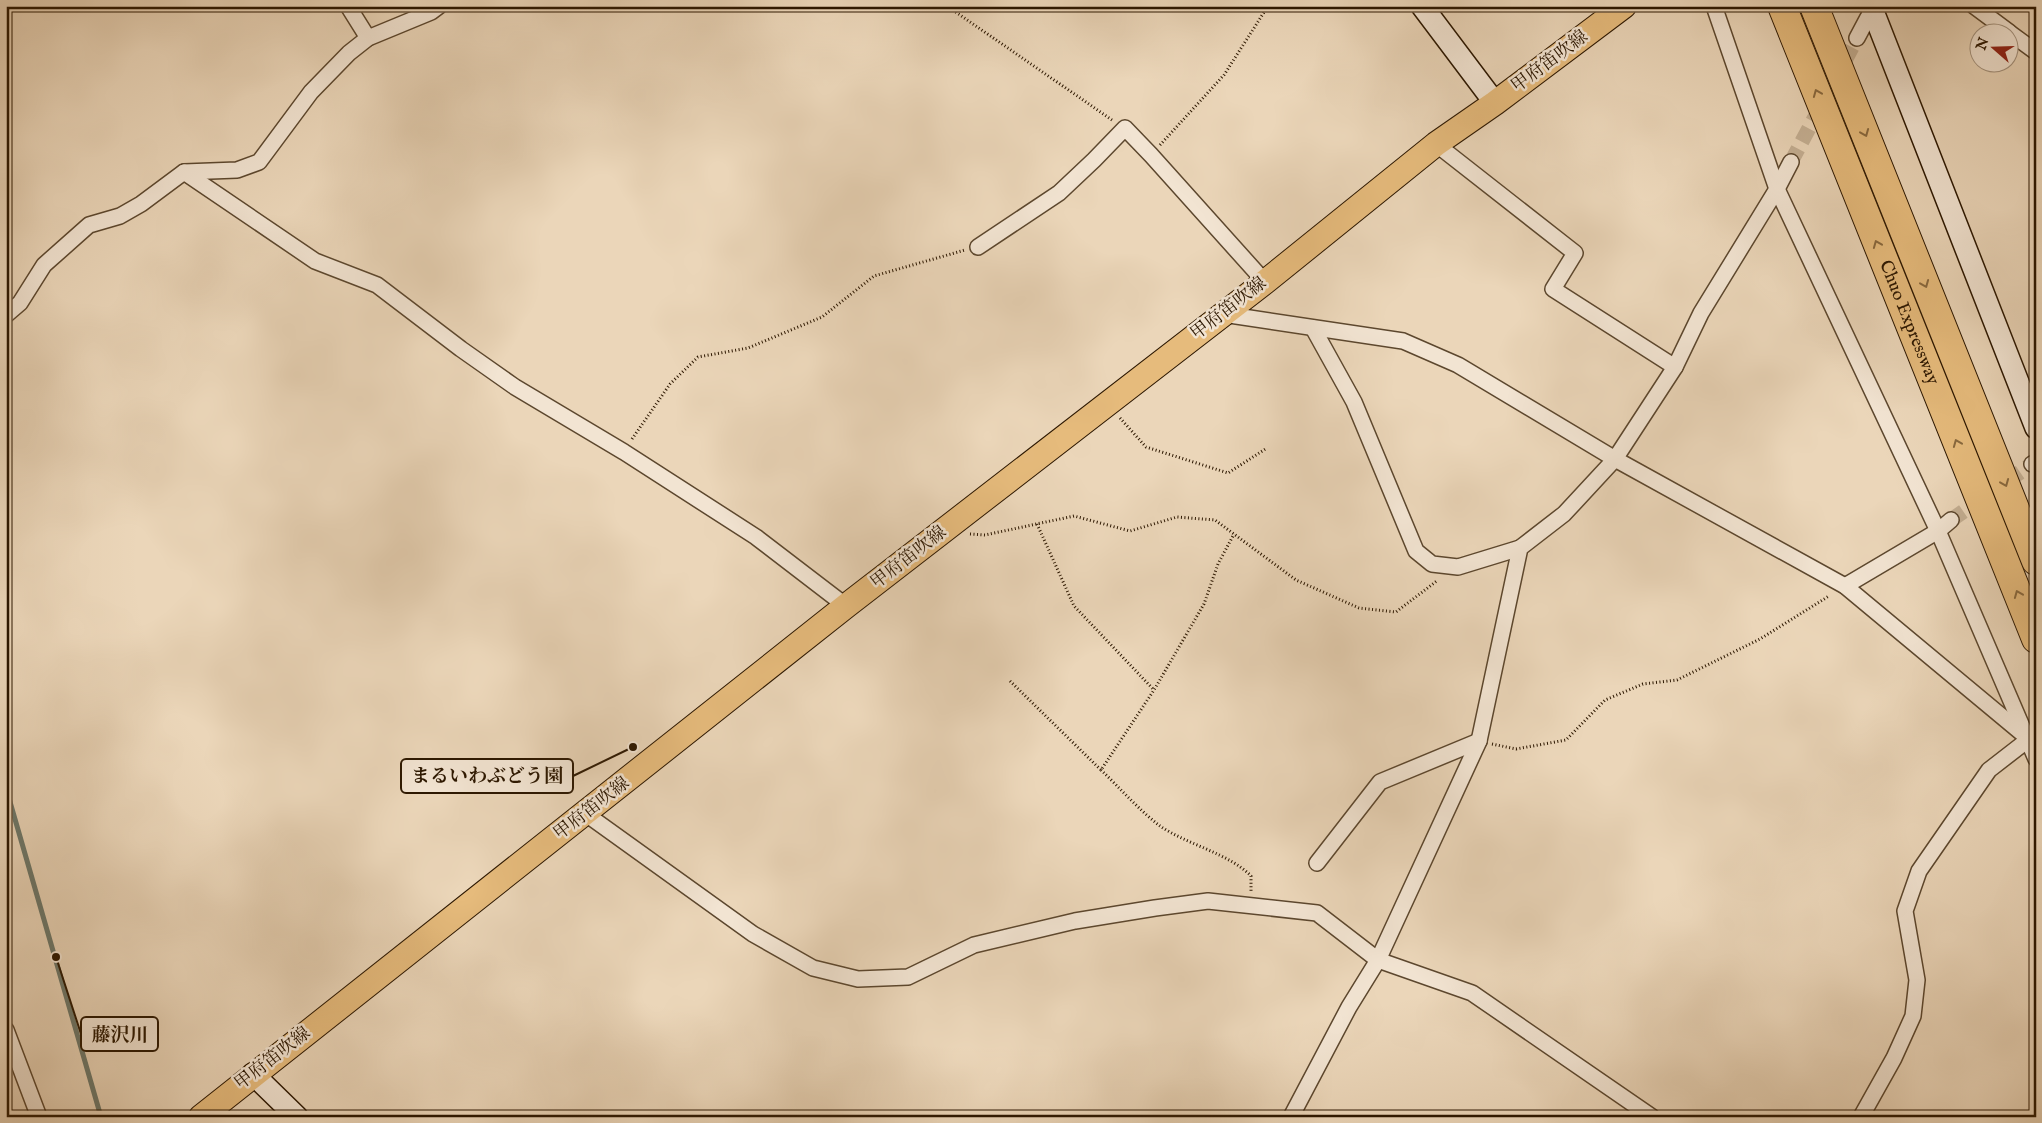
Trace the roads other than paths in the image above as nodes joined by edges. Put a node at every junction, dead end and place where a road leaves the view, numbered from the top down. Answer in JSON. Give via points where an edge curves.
{"nodes":[{"id":1,"x":348,"y":6,"type":"edge"},
{"id":2,"x":439,"y":6,"type":"edge"},
{"id":3,"x":1422,"y":6,"type":"edge"},
{"id":4,"x":1624,"y":6,"type":"edge"},
{"id":5,"x":1714,"y":6,"type":"edge"},
{"id":6,"x":1782,"y":6,"type":"edge"},
{"id":7,"x":1814,"y":6,"type":"edge"},
{"id":8,"x":1974,"y":6,"type":"edge"},
{"id":9,"x":1872,"y":7,"type":"edge"},
{"id":10,"x":1995,"y":22,"type":"edge"},
{"id":11,"x":368,"y":38,"type":"junction"},
{"id":12,"x":1857,"y":38,"type":"tunnel mouth"},
{"id":13,"x":2020,"y":41,"type":"edge"},
{"id":14,"x":2036,"y":52,"type":"edge"},
{"id":15,"x":1495,"y":103,"type":"junction"},
{"id":16,"x":1436,"y":144,"type":"junction"},
{"id":17,"x":1791,"y":162,"type":"tunnel mouth"},
{"id":18,"x":184,"y":172,"type":"junction"},
{"id":19,"x":1777,"y":188,"type":"junction"},
{"id":20,"x":978,"y":247,"type":"road end"},
{"id":21,"x":1265,"y":282,"type":"junction"},
{"id":22,"x":1223,"y":314,"type":"junction"},
{"id":23,"x":6,"y":315,"type":"edge"},
{"id":24,"x":1313,"y":328,"type":"junction"},
{"id":25,"x":1675,"y":367,"type":"junction"},
{"id":26,"x":2036,"y":428,"type":"edge"},
{"id":27,"x":1615,"y":459,"type":"junction"},
{"id":28,"x":1951,"y":520,"type":"tunnel mouth"},
{"id":29,"x":1938,"y":531,"type":"junction"},
{"id":30,"x":1520,"y":548,"type":"junction"},
{"id":31,"x":2036,"y":561,"type":"edge"},
{"id":32,"x":1845,"y":586,"type":"junction"},
{"id":33,"x":846,"y":606,"type":"junction"},
{"id":34,"x":2036,"y":639,"type":"edge"},
{"id":35,"x":2032,"y":740,"type":"edge"},
{"id":36,"x":1479,"y":741,"type":"junction"},
{"id":37,"x":2036,"y":758,"type":"edge"},
{"id":38,"x":586,"y":814,"type":"junction"},
{"id":39,"x":1317,"y":864,"type":"dead end"},
{"id":40,"x":1378,"y":960,"type":"junction"},
{"id":41,"x":6,"y":1030,"type":"edge"},
{"id":42,"x":253,"y":1074,"type":"junction"},
{"id":43,"x":39,"y":1117,"type":"edge"},
{"id":44,"x":201,"y":1117,"type":"edge"},
{"id":45,"x":297,"y":1117,"type":"edge"},
{"id":46,"x":1291,"y":1117,"type":"edge"},
{"id":47,"x":1652,"y":1117,"type":"edge"},
{"id":48,"x":1861,"y":1117,"type":"edge"}],
"edges":[{"from":1,"to":11,"type":"street"},
{"from":2,"to":11,"type":"street"},
{"from":3,"to":15,"type":"street"},
{"from":4,"to":15,"type":"main road","name":"甲府笛吹線"},
{"from":5,"to":19,"type":"street"},
{"from":34,"to":6,"type":"highway","name":"Chuo Expressway","one_way":true},
{"from":7,"to":31,"type":"highway","name":"Chuo Expressway","one_way":true},
{"from":8,"to":10,"type":"street"},
{"from":9,"to":12,"type":"street"},
{"from":9,"to":26,"type":"street"},
{"from":11,"to":18,"type":"street","via":[[312,92],[259,162],[237,170]]},
{"from":13,"to":14,"type":"street"},
{"from":15,"to":16,"type":"main road","name":"甲府笛吹線"},
{"from":16,"to":21,"type":"main road","name":"甲府笛吹線"},
{"from":16,"to":25,"type":"street","via":[[1575,253],[1553,289]]},
{"from":17,"to":19,"type":"street"},
{"from":18,"to":23,"type":"street","via":[[120,216],[90,225],[44,264],[20,303]]},
{"from":18,"to":33,"type":"street","via":[[315,261],[377,285],[516,388],[624,452],[756,537]]},
{"from":19,"to":25,"type":"street","via":[[1701,313]]},
{"from":19,"to":29,"type":"street"},
{"from":20,"to":21,"type":"street","via":[[1059,193],[1125,128]]},
{"from":21,"to":22,"type":"main road","name":"甲府笛吹線"},
{"from":22,"to":24,"type":"street"},
{"from":22,"to":33,"type":"main road","name":"甲府笛吹線"},
{"from":24,"to":27,"type":"street","via":[[1403,341],[1458,365]]},
{"from":24,"to":30,"type":"street","via":[[1354,402],[1416,551],[1432,564],[1458,567]]},
{"from":25,"to":27,"type":"street"},
{"from":27,"to":30,"type":"street","via":[[1564,514]]},
{"from":27,"to":32,"type":"street"},
{"from":28,"to":29,"type":"street"},
{"from":29,"to":32,"type":"street"},
{"from":29,"to":35,"type":"street"},
{"from":30,"to":36,"type":"street"},
{"from":32,"to":35,"type":"street"},
{"from":33,"to":38,"type":"main road","name":"甲府笛吹線"},
{"from":35,"to":37,"type":"street"},
{"from":35,"to":48,"type":"street","via":[[1989,770],[1919,872],[1905,911],[1917,980],[1913,1016]]},
{"from":36,"to":39,"type":"street","via":[[1380,782]]},
{"from":36,"to":40,"type":"street"},
{"from":38,"to":40,"type":"street","via":[[753,934],[812,968],[858,979],[908,977],[974,945],[1074,921],[1208,901],[1317,913]]},
{"from":38,"to":42,"type":"main road","name":"甲府笛吹線"},
{"from":40,"to":46,"type":"street","via":[[1349,1007]]},
{"from":40,"to":47,"type":"street","via":[[1472,993]]},
{"from":41,"to":43,"type":"street"},
{"from":42,"to":44,"type":"main road","name":"甲府笛吹線"},
{"from":42,"to":45,"type":"street"}]}
